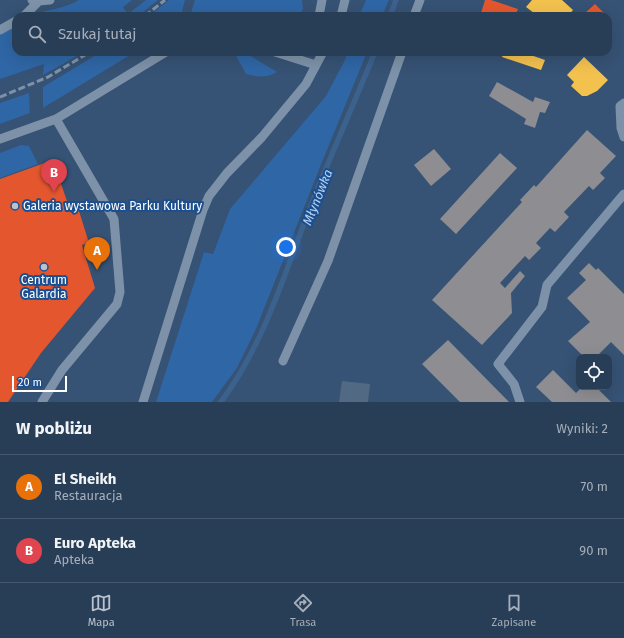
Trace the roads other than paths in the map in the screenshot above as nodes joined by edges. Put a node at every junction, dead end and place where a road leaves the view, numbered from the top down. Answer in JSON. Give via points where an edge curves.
{"nodes":[{"id":1,"x":50,"y":0,"type":"edge"},
{"id":2,"x":322,"y":0,"type":"edge"},
{"id":3,"x":345,"y":0,"type":"edge"},
{"id":4,"x":420,"y":0,"type":"edge"},
{"id":5,"x":36,"y":1,"type":"edge"},
{"id":6,"x":27,"y":12,"type":"edge"},
{"id":7,"x":320,"y":12,"type":"edge"},
{"id":8,"x":342,"y":12,"type":"edge"},
{"id":9,"x":416,"y":12,"type":"edge"},
{"id":10,"x":12,"y":23,"type":"edge"},
{"id":11,"x":1,"y":29,"type":"edge"},
{"id":12,"x":159,"y":56,"type":"edge"},
{"id":13,"x":288,"y":56,"type":"edge"},
{"id":14,"x":316,"y":56,"type":"edge"},
{"id":15,"x":321,"y":56,"type":"edge"},
{"id":16,"x":401,"y":56,"type":"edge"},
{"id":17,"x":316,"y":65,"type":"junction"},
{"id":18,"x":624,"y":102,"type":"edge"},
{"id":19,"x":56,"y":119,"type":"junction"},
{"id":20,"x":624,"y":137,"type":"edge"},
{"id":21,"x":0,"y":139,"type":"edge"},
{"id":22,"x":624,"y":194,"type":"edge"},
{"id":23,"x":283,"y":361,"type":"dead end"},
{"id":24,"x":42,"y":402,"type":"edge"},
{"id":25,"x":143,"y":402,"type":"edge"},
{"id":26,"x":520,"y":402,"type":"edge"}],
"edges":[{"from":1,"to":5,"type":"lane"},
{"from":2,"to":7,"type":"lane"},
{"from":3,"to":8,"type":"lane"},
{"from":4,"to":9,"type":"lane"},
{"from":5,"to":6,"type":"lane"},
{"from":10,"to":11,"type":"lane"},
{"from":12,"to":19,"type":"lane"},
{"from":13,"to":17,"type":"lane"},
{"from":14,"to":17,"type":"lane"},
{"from":15,"to":17,"type":"lane"},
{"from":16,"to":23,"type":"lane","via":[[328,262]]},
{"from":17,"to":25,"type":"lane","via":[[306,84],[210,196],[203,210]]},
{"from":18,"to":20,"type":"lane","via":[[620,106]]},
{"from":19,"to":21,"type":"lane"},
{"from":19,"to":24,"type":"lane","via":[[114,219],[120,292],[117,304],[62,370]]},
{"from":22,"to":26,"type":"lane","via":[[547,285],[542,307],[498,364],[514,384]]}]}
